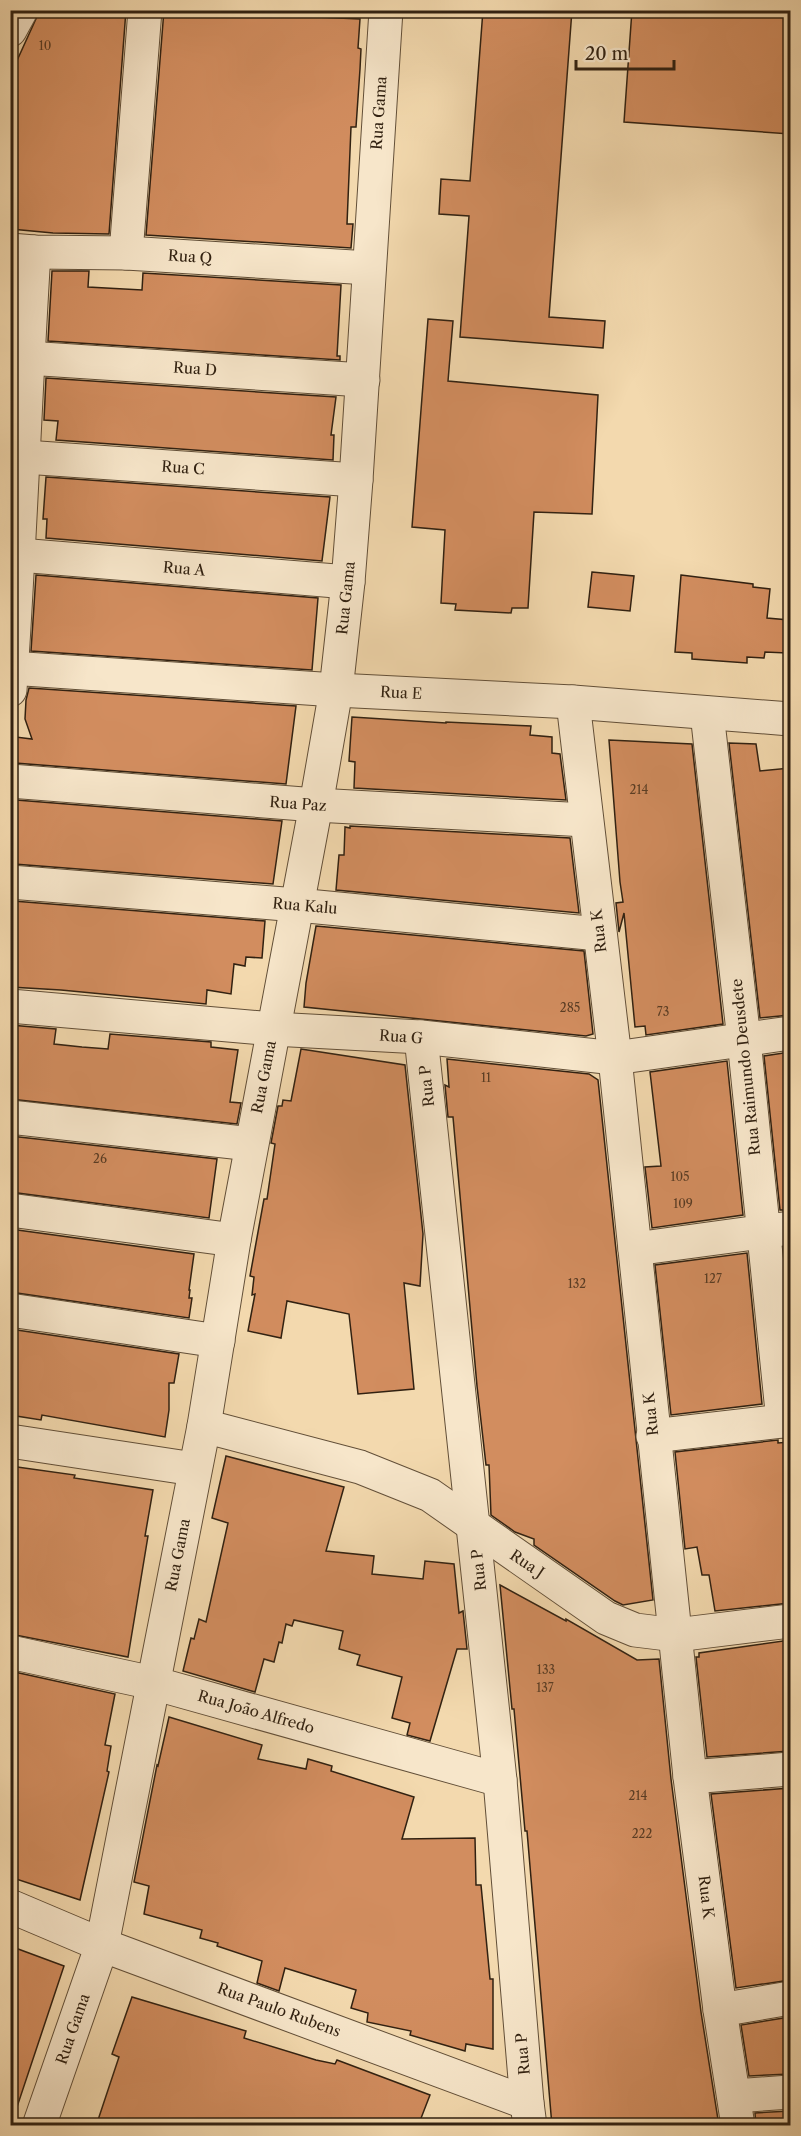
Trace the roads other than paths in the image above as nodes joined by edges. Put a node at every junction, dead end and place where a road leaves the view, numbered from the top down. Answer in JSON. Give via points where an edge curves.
{"nodes":[{"id":1,"x":21,"y":10,"type":"edge"},
{"id":2,"x":145,"y":10,"type":"edge"},
{"id":3,"x":386,"y":10,"type":"edge"},
{"id":4,"x":10,"y":30,"type":"edge"},
{"id":5,"x":22,"y":251,"type":"edge"},
{"id":6,"x":126,"y":253,"type":"junction"},
{"id":7,"x":369,"y":268,"type":"junction"},
{"id":8,"x":27,"y":358,"type":"junction"},
{"id":9,"x":363,"y":380,"type":"junction"},
{"id":10,"x":17,"y":456,"type":"edge"},
{"id":11,"x":356,"y":480,"type":"junction"},
{"id":12,"x":20,"y":555,"type":"junction"},
{"id":13,"x":348,"y":582,"type":"junction"},
{"id":14,"x":11,"y":676,"type":"edge"},
{"id":15,"x":336,"y":690,"type":"junction"},
{"id":16,"x":573,"y":702,"type":"junction"},
{"id":17,"x":707,"y":713,"type":"junction"},
{"id":18,"x":790,"y":719,"type":"edge"},
{"id":19,"x":10,"y":781,"type":"edge"},
{"id":20,"x":316,"y":805,"type":"junction"},
{"id":21,"x":586,"y":820,"type":"junction"},
{"id":22,"x":10,"y":882,"type":"edge"},
{"id":23,"x":297,"y":905,"type":"junction"},
{"id":24,"x":599,"y":934,"type":"junction"},
{"id":25,"x":10,"y":1006,"type":"edge"},
{"id":26,"x":273,"y":1029,"type":"junction"},
{"id":27,"x":790,"y":1033,"type":"edge"},
{"id":28,"x":422,"y":1037,"type":"junction"},
{"id":29,"x":744,"y":1040,"type":"junction"},
{"id":30,"x":615,"y":1058,"type":"junction"},
{"id":31,"x":10,"y":1117,"type":"edge"},
{"id":32,"x":251,"y":1144,"type":"junction"},
{"id":33,"x":10,"y":1210,"type":"edge"},
{"id":34,"x":777,"y":1230,"type":"edge"},
{"id":35,"x":234,"y":1240,"type":"junction"},
{"id":36,"x":635,"y":1249,"type":"junction"},
{"id":37,"x":10,"y":1310,"type":"edge"},
{"id":38,"x":218,"y":1341,"type":"junction"},
{"id":39,"x":787,"y":1420,"type":"edge"},
{"id":40,"x":204,"y":1426,"type":"junction"},
{"id":41,"x":653,"y":1436,"type":"junction"},
{"id":42,"x":10,"y":1441,"type":"edge"},
{"id":43,"x":194,"y":1469,"type":"junction"},
{"id":44,"x":474,"y":1528,"type":"junction"},
{"id":45,"x":790,"y":1621,"type":"edge"},
{"id":46,"x":676,"y":1635,"type":"junction"},
{"id":47,"x":10,"y":1652,"type":"edge"},
{"id":48,"x":153,"y":1683,"type":"junction"},
{"id":49,"x":790,"y":1769,"type":"edge"},
{"id":50,"x":690,"y":1777,"type":"junction"},
{"id":51,"x":500,"y":1780,"type":"junction"},
{"id":52,"x":10,"y":1906,"type":"edge"},
{"id":53,"x":102,"y":1945,"type":"junction"},
{"id":54,"x":790,"y":1998,"type":"edge"},
{"id":55,"x":720,"y":2010,"type":"junction"},
{"id":56,"x":790,"y":2092,"type":"edge"},
{"id":57,"x":736,"y":2111,"type":"edge"},
{"id":58,"x":529,"y":2114,"type":"edge"},
{"id":59,"x":10,"y":2121,"type":"edge"},
{"id":60,"x":19,"y":2126,"type":"edge"},
{"id":61,"x":39,"y":2126,"type":"edge"}],
"edges":[{"from":1,"to":4,"type":"street"},
{"from":2,"to":6,"type":"street"},
{"from":3,"to":7,"type":"street","name":"Rua Gama"},
{"from":5,"to":6,"type":"street","name":"Rua Q"},
{"from":5,"to":8,"type":"street"},
{"from":6,"to":7,"type":"street","name":"Rua Q"},
{"from":7,"to":9,"type":"street","name":"Rua Gama"},
{"from":8,"to":9,"type":"street","name":"Rua D"},
{"from":8,"to":10,"type":"street"},
{"from":9,"to":11,"type":"street","name":"Rua Gama"},
{"from":10,"to":11,"type":"street","name":"Rua C"},
{"from":10,"to":12,"type":"street"},
{"from":11,"to":13,"type":"street","name":"Rua Gama"},
{"from":12,"to":13,"type":"street","name":"Rua A"},
{"from":12,"to":14,"type":"street"},
{"from":13,"to":15,"type":"street","name":"Rua Gama"},
{"from":14,"to":15,"type":"street","name":"Rua E"},
{"from":15,"to":16,"type":"street","name":"Rua E"},
{"from":15,"to":20,"type":"street","name":"Rua Gama"},
{"from":16,"to":17,"type":"street","name":"Rua E"},
{"from":16,"to":21,"type":"street","name":"Rua K"},
{"from":17,"to":18,"type":"street","name":"Rua E"},
{"from":17,"to":29,"type":"street","name":"Rua Raimundo Deusdete"},
{"from":19,"to":20,"type":"street","name":"Rua Paz"},
{"from":20,"to":21,"type":"street","name":"Rua Paz"},
{"from":20,"to":23,"type":"street","name":"Rua Gama"},
{"from":21,"to":24,"type":"street","name":"Rua K"},
{"from":22,"to":23,"type":"street","name":"Rua Kalu"},
{"from":23,"to":24,"type":"street","name":"Rua Kalu"},
{"from":23,"to":26,"type":"street","name":"Rua Gama"},
{"from":24,"to":30,"type":"street","name":"Rua K"},
{"from":25,"to":26,"type":"street","name":"Rua G"},
{"from":26,"to":28,"type":"street","name":"Rua G"},
{"from":26,"to":32,"type":"street","name":"Rua Gama"},
{"from":27,"to":29,"type":"street","name":"Rua G"},
{"from":28,"to":30,"type":"street","name":"Rua G"},
{"from":28,"to":44,"type":"street","name":"Rua P"},
{"from":29,"to":30,"type":"street","name":"Rua G"},
{"from":29,"to":34,"type":"street","name":"Rua Raimundo Deusdete"},
{"from":30,"to":36,"type":"street","name":"Rua K"},
{"from":31,"to":32,"type":"street"},
{"from":32,"to":35,"type":"street","name":"Rua Gama"},
{"from":33,"to":35,"type":"street"},
{"from":34,"to":36,"type":"street"},
{"from":34,"to":39,"type":"street","name":"Rua Raimundo Deusdete"},
{"from":35,"to":38,"type":"street","name":"Rua Gama"},
{"from":36,"to":41,"type":"street","name":"Rua K"},
{"from":37,"to":38,"type":"street"},
{"from":38,"to":40,"type":"street","name":"Rua Gama"},
{"from":39,"to":41,"type":"street"},
{"from":40,"to":43,"type":"street","name":"Rua Gama"},
{"from":40,"to":44,"type":"street","name":"Rua J","via":[[360,1467],[430,1495]]},
{"from":41,"to":46,"type":"street","name":"Rua K"},
{"from":42,"to":43,"type":"street"},
{"from":43,"to":48,"type":"street","name":"Rua Gama"},
{"from":44,"to":46,"type":"street","name":"Rua J","via":[[606,1618],[635,1630]]},
{"from":44,"to":51,"type":"street","name":"Rua P"},
{"from":45,"to":46,"type":"street","name":"Rua J"},
{"from":46,"to":50,"type":"street","name":"Rua K"},
{"from":47,"to":48,"type":"street","name":"Rua João Alfredo"},
{"from":48,"to":51,"type":"street","name":"Rua João Alfredo"},
{"from":48,"to":53,"type":"street","name":"Rua Gama"},
{"from":49,"to":50,"type":"street"},
{"from":50,"to":55,"type":"street","name":"Rua K"},
{"from":51,"to":58,"type":"street","name":"Rua P"},
{"from":52,"to":53,"type":"street","name":"Rua Paulo Rubens"},
{"from":53,"to":58,"type":"street","name":"Rua Paulo Rubens"},
{"from":53,"to":61,"type":"street","name":"Rua Gama"},
{"from":54,"to":55,"type":"street"},
{"from":55,"to":57,"type":"street","name":"Rua K"},
{"from":56,"to":57,"type":"street"},
{"from":59,"to":60,"type":"street"}]}
